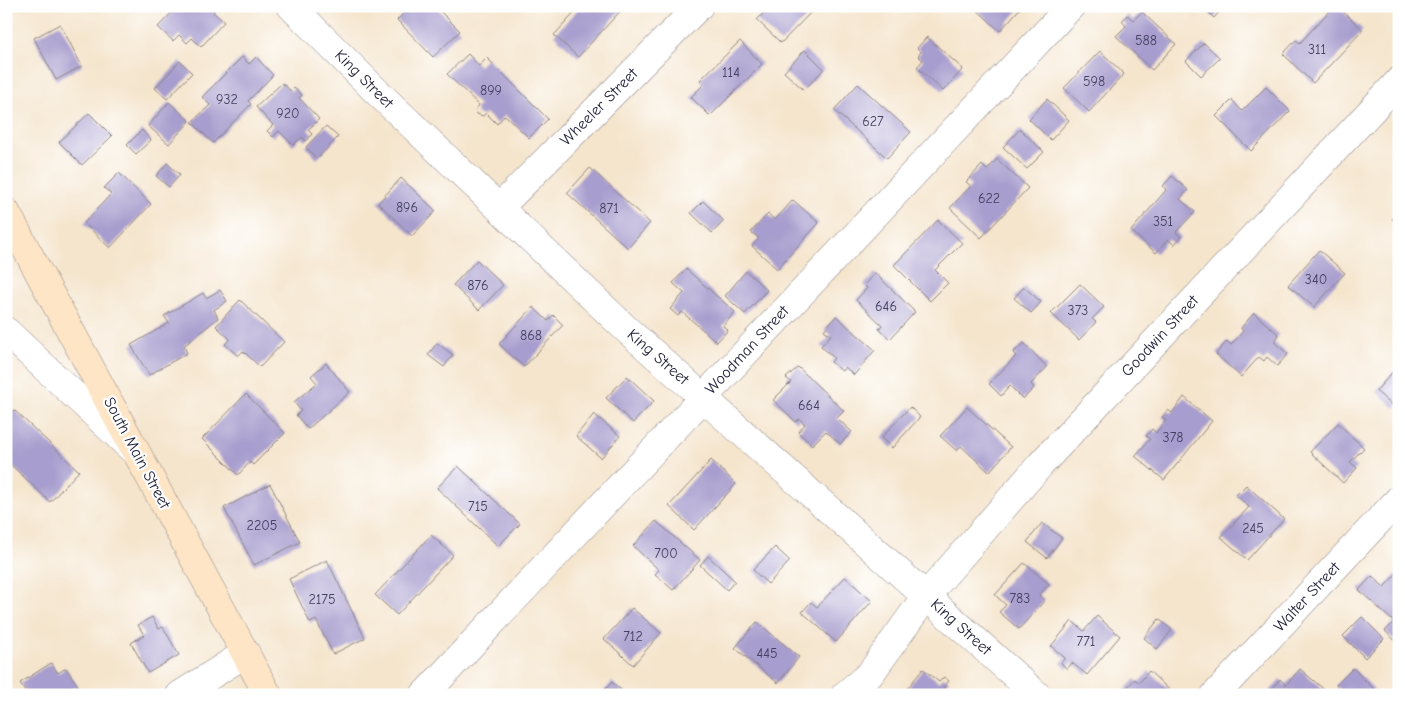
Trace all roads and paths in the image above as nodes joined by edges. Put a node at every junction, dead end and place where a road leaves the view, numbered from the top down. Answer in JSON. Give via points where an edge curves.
{"nodes":[{"id":1,"x":292,"y":6,"type":"edge"},
{"id":2,"x":699,"y":6,"type":"edge"},
{"id":3,"x":1071,"y":6,"type":"edge"},
{"id":4,"x":1399,"y":81,"type":"edge"},
{"id":5,"x":499,"y":208,"type":"junction"},
{"id":6,"x":6,"y":212,"type":"edge"},
{"id":7,"x":6,"y":331,"type":"edge"},
{"id":8,"x":703,"y":397,"type":"junction"},
{"id":9,"x":138,"y":454,"type":"junction"},
{"id":10,"x":1399,"y":499,"type":"edge"},
{"id":11,"x":926,"y":596,"type":"junction"},
{"id":12,"x":246,"y":653,"type":"junction"},
{"id":13,"x":180,"y":695,"type":"edge"},
{"id":14,"x":268,"y":695,"type":"edge"},
{"id":15,"x":424,"y":695,"type":"edge"},
{"id":16,"x":845,"y":695,"type":"edge"},
{"id":17,"x":1037,"y":695,"type":"edge"},
{"id":18,"x":1216,"y":695,"type":"edge"}],
"edges":[{"from":1,"to":5,"type":"street","name":"King Street"},
{"from":2,"to":5,"type":"street","name":"Wheeler Street"},
{"from":3,"to":8,"type":"street","name":"Woodman Street"},
{"from":4,"to":11,"type":"street","name":"Goodwin Street","via":[[1048,457]]},
{"from":5,"to":8,"type":"street","name":"King Street"},
{"from":6,"to":9,"type":"main road","name":"South Main Street"},
{"from":7,"to":9,"type":"street"},
{"from":8,"to":11,"type":"street","name":"King Street"},
{"from":8,"to":15,"type":"street","name":"Woodman Street"},
{"from":9,"to":12,"type":"main road","name":"South Main Street"},
{"from":10,"to":18,"type":"street","name":"Walter Street"},
{"from":11,"to":16,"type":"street","name":"Goodwin Street","via":[[870,674]]},
{"from":11,"to":17,"type":"street","name":"King Street"},
{"from":12,"to":13,"type":"street"},
{"from":12,"to":14,"type":"main road","name":"South Main Street"}]}
